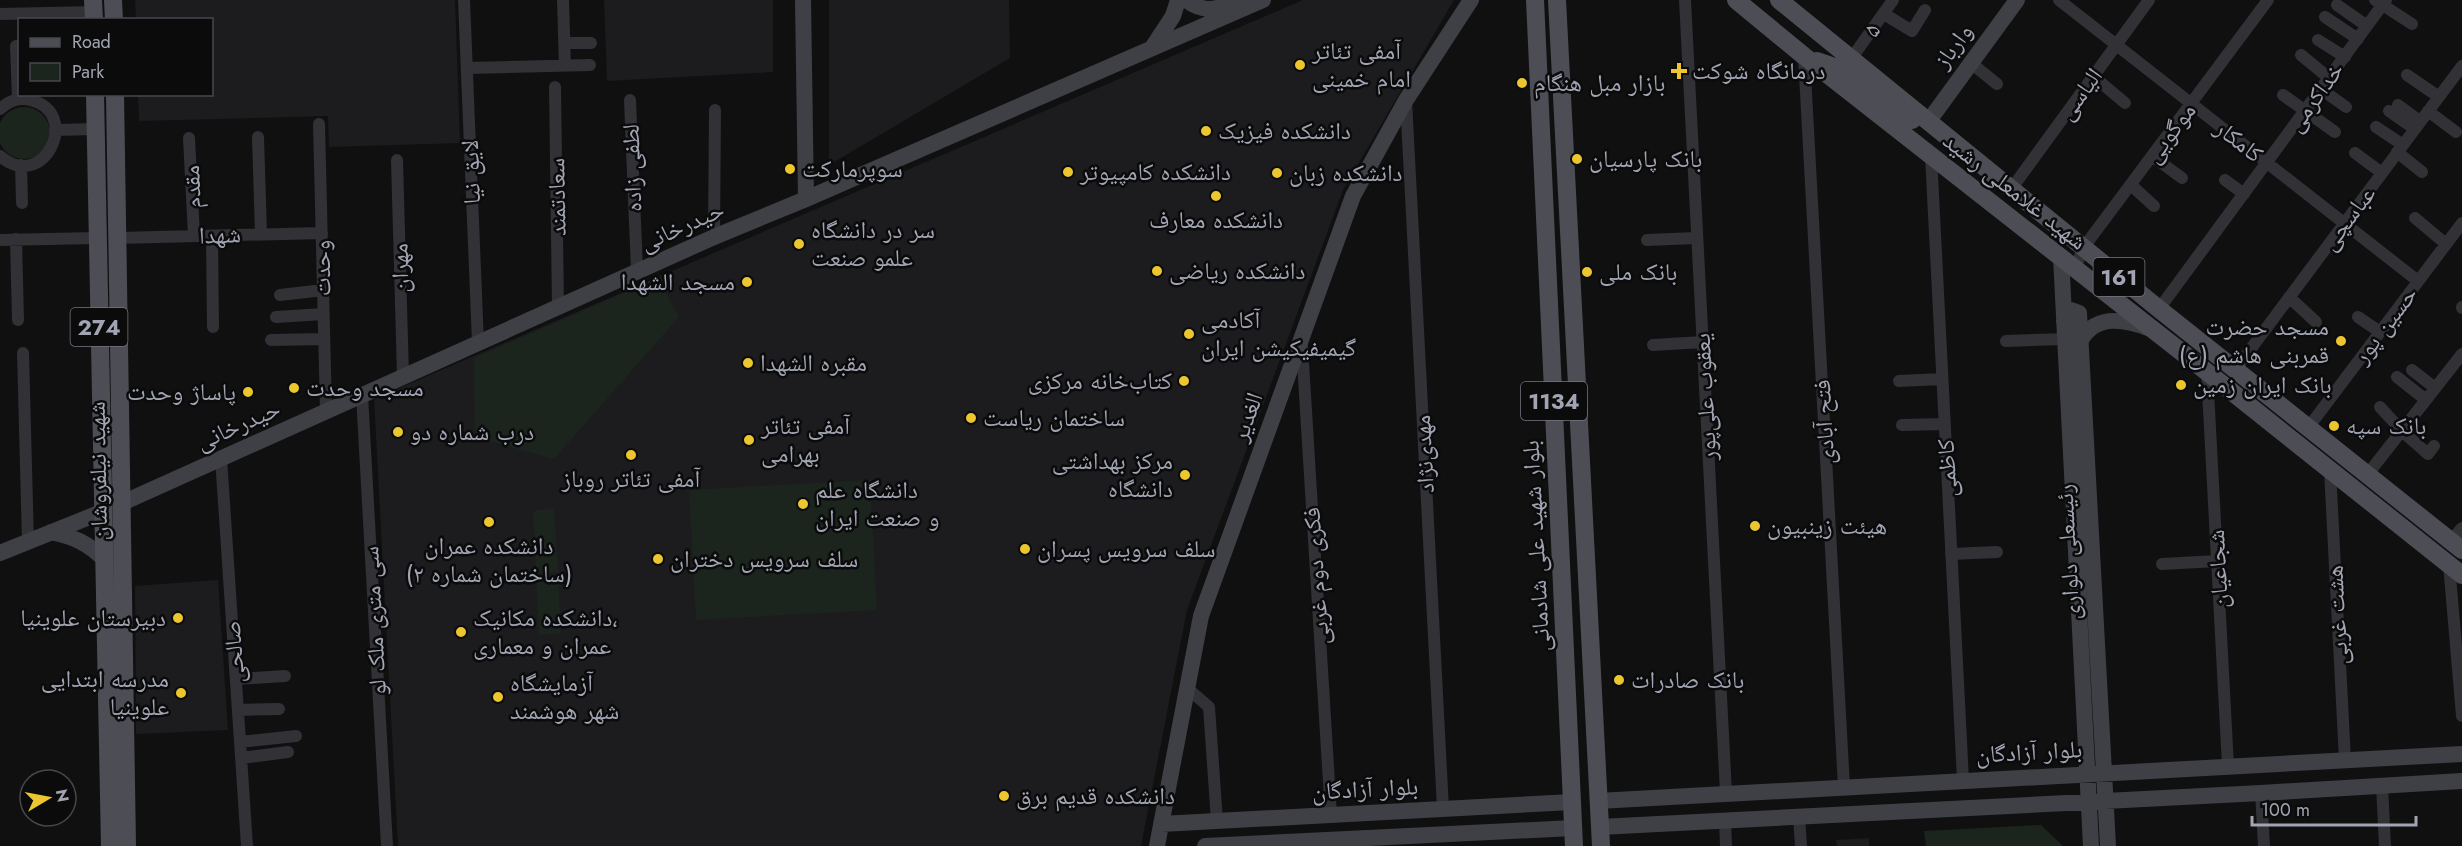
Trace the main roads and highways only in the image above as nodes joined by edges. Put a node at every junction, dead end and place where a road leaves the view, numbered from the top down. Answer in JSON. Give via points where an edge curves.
{"nodes":[{"id":1,"x":114,"y":0,"type":"edge"},
{"id":2,"x":803,"y":0,"type":"edge"},
{"id":3,"x":1178,"y":0,"type":"edge"},
{"id":4,"x":1186,"y":0,"type":"edge"},
{"id":5,"x":1237,"y":0,"type":"edge"},
{"id":6,"x":1263,"y":0,"type":"edge"},
{"id":7,"x":1471,"y":0,"type":"edge"},
{"id":8,"x":1535,"y":0,"type":"edge"},
{"id":9,"x":1557,"y":0,"type":"edge"},
{"id":10,"x":1736,"y":0,"type":"edge"},
{"id":11,"x":1779,"y":0,"type":"edge"},
{"id":12,"x":2017,"y":0,"type":"edge"},
{"id":13,"x":114,"y":18,"type":"edge"},
{"id":14,"x":1151,"y":49,"type":"junction"},
{"id":15,"x":1804,"y":56,"type":"junction"},
{"id":16,"x":95,"y":96,"type":"edge"},
{"id":17,"x":115,"y":96,"type":"edge"},
{"id":18,"x":1928,"y":122,"type":"junction"},
{"id":19,"x":1958,"y":146,"type":"junction"},
{"id":20,"x":1937,"y":160,"type":"junction"},
{"id":21,"x":806,"y":200,"type":"junction"},
{"id":22,"x":96,"y":238,"type":"junction"},
{"id":23,"x":118,"y":238,"type":"junction"},
{"id":24,"x":2068,"y":263,"type":"junction"},
{"id":25,"x":2155,"y":330,"type":"junction"},
{"id":26,"x":2073,"y":340,"type":"junction"},
{"id":27,"x":122,"y":503,"type":"junction"},
{"id":28,"x":104,"y":511,"type":"junction"},
{"id":29,"x":51,"y":532,"type":"junction"},
{"id":30,"x":2458,"y":540,"type":"edge"},
{"id":31,"x":0,"y":553,"type":"edge"},
{"id":32,"x":105,"y":560,"type":"junction"},
{"id":33,"x":2455,"y":570,"type":"edge"},
{"id":34,"x":2462,"y":754,"type":"edge"},
{"id":35,"x":2104,"y":772,"type":"junction"},
{"id":36,"x":2086,"y":773,"type":"junction"},
{"id":37,"x":2462,"y":781,"type":"edge"},
{"id":38,"x":1598,"y":801,"type":"junction"},
{"id":39,"x":2105,"y":801,"type":"junction"},
{"id":40,"x":1572,"y":802,"type":"junction"},
{"id":41,"x":2088,"y":802,"type":"junction"},
{"id":42,"x":1161,"y":824,"type":"junction"},
{"id":43,"x":1600,"y":827,"type":"junction"},
{"id":44,"x":1574,"y":837,"type":"edge"},
{"id":45,"x":1463,"y":840,"type":"edge"},
{"id":46,"x":1360,"y":842,"type":"edge"},
{"id":47,"x":1264,"y":845,"type":"edge"},
{"id":48,"x":110,"y":846,"type":"edge"},
{"id":49,"x":127,"y":846,"type":"edge"},
{"id":50,"x":1157,"y":846,"type":"edge"},
{"id":51,"x":1205,"y":846,"type":"edge"},
{"id":52,"x":1601,"y":846,"type":"edge"},
{"id":53,"x":2091,"y":846,"type":"edge"},
{"id":54,"x":2108,"y":846,"type":"edge"}],
"edges":[{"from":1,"to":13,"type":"main road"},
{"from":2,"to":21,"type":"main road"},
{"from":3,"to":14,"type":"main road","via":[[1173,16]]},
{"from":4,"to":5,"type":"main road","via":[[1206,10]]},
{"from":6,"to":14,"type":"main road","name":"حیدرخانی"},
{"from":7,"to":42,"type":"main road","name":"الغدیر","via":[[1406,100],[1353,196],[1201,616]]},
{"from":8,"to":40,"type":"main road","name":"بلوار شهید علی شادمانی","number":"1134"},
{"from":9,"to":38,"type":"main road","name":"بلوار شهید علی شادمانی","number":"1134"},
{"from":10,"to":15,"type":"main road","name":"شهید غلامعلی رشید","number":"161"},
{"from":11,"to":18,"type":"main road","name":"شهید غلامعلی رشید","number":"161"},
{"from":12,"to":18,"type":"main road","name":"وارباز"},
{"from":14,"to":21,"type":"main road","name":"حیدرخانی"},
{"from":15,"to":18,"type":"main road","via":[[1843,70],[1905,119]]},
{"from":15,"to":20,"type":"main road","name":"شهید غلامعلی رشید","number":"161"},
{"from":16,"to":22,"type":"main road","number":"274"},
{"from":17,"to":23,"type":"main road","name":"شهید نیلفروشان","number":"274"},
{"from":18,"to":19,"type":"main road","name":"شهید غلامعلی رشید","number":"161"},
{"from":19,"to":20,"type":"main road"},
{"from":19,"to":30,"type":"main road","name":"شهید غلامعلی رشید","number":"161","via":[[2367,475]]},
{"from":20,"to":24,"type":"main road","name":"شهید غلامعلی رشید","number":"161"},
{"from":21,"to":27,"type":"main road","name":"حیدرخانی","via":[[637,271]]},
{"from":22,"to":23,"type":"main road"},
{"from":22,"to":28,"type":"main road","number":"274"},
{"from":23,"to":27,"type":"main road","name":"شهید نیلفروشان","number":"274"},
{"from":24,"to":25,"type":"main road","name":"شهید غلامعلی رشید","number":"161"},
{"from":24,"to":26,"type":"main road","name":"رئیسعلی دلواری","via":[[2064,321]]},
{"from":25,"to":26,"type":"main road","via":[[2134,323],[2106,321]]},
{"from":25,"to":33,"type":"main road","name":"شهید غلامعلی رشید","number":"161"},
{"from":26,"to":35,"type":"main road","name":"رئیسعلی دلواری"},
{"from":26,"to":36,"type":"main road","name":"رئیسعلی دلواری"},
{"from":27,"to":28,"type":"main road"},
{"from":27,"to":49,"type":"main road","name":"شهید نیلفروشان","number":"274"},
{"from":28,"to":29,"type":"main road"},
{"from":28,"to":32,"type":"main road","number":"274"},
{"from":29,"to":31,"type":"main road"},
{"from":29,"to":32,"type":"main road","via":[[75,537]]},
{"from":32,"to":48,"type":"main road","name":"شهید نیلفروشان","number":"274"},
{"from":34,"to":35,"type":"main road","name":"بلوار آزادگان"},
{"from":35,"to":36,"type":"main road","name":"بلوار آزادگان"},
{"from":35,"to":39,"type":"main road","name":"رئیسعلی دلواری"},
{"from":36,"to":38,"type":"main road","name":"بلوار آزادگان"},
{"from":36,"to":41,"type":"main road","name":"رئیسعلی دلواری"},
{"from":37,"to":39,"type":"main road"},
{"from":38,"to":40,"type":"main road"},
{"from":38,"to":43,"type":"main road","number":"1134"},
{"from":39,"to":41,"type":"main road"},
{"from":39,"to":54,"type":"main road","name":"رئیسعلی دلواری"},
{"from":40,"to":42,"type":"main road","name":"بلوار آزادگان"},
{"from":40,"to":44,"type":"main road","number":"1134"},
{"from":41,"to":43,"type":"main road"},
{"from":41,"to":53,"type":"main road","name":"رئیسعلی دلواری"},
{"from":42,"to":50,"type":"main road","name":"الغدیر"},
{"from":43,"to":44,"type":"main road"},
{"from":43,"to":52,"type":"main road","number":"1134"},
{"from":44,"to":45,"type":"main road","name":"بلوار آزادگان"},
{"from":45,"to":46,"type":"main road","name":"بلوار آزادگان"},
{"from":46,"to":47,"type":"main road","name":"بلوار آزادگان"},
{"from":47,"to":51,"type":"main road","name":"بلوار آزادگان"}]}
